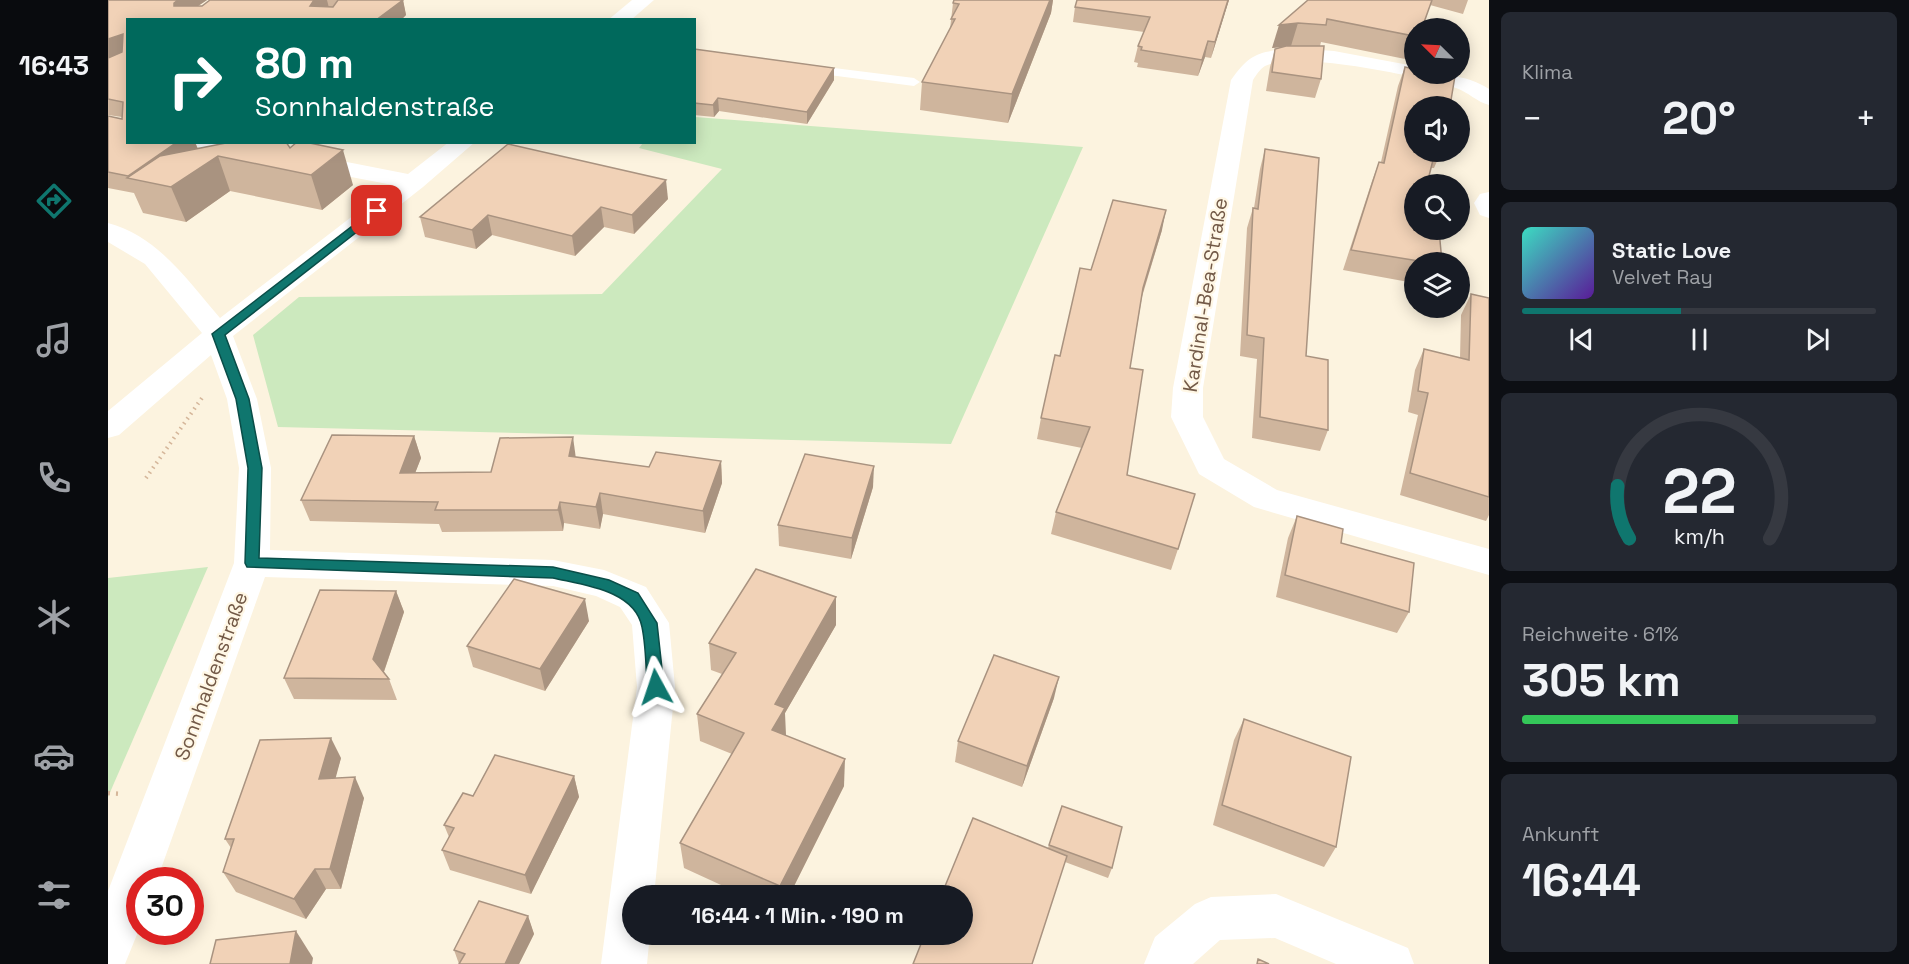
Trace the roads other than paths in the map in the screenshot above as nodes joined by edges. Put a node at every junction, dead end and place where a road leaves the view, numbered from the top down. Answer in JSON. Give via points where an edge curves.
{"nodes":[{"id":1,"x":644,"y":0,"type":"edge"},
{"id":2,"x":621,"y":18,"type":"edge"},
{"id":3,"x":798,"y":68,"type":"edge"},
{"id":4,"x":1404,"y":70,"type":"edge"},
{"id":5,"x":914,"y":82,"type":"dead end"},
{"id":6,"x":1466,"y":84,"type":"edge"},
{"id":7,"x":1489,"y":98,"type":"edge"},
{"id":8,"x":227,"y":144,"type":"edge"},
{"id":9,"x":462,"y":144,"type":"edge"},
{"id":10,"x":292,"y":150,"type":"edge"},
{"id":11,"x":414,"y":182,"type":"junction"},
{"id":12,"x":1489,"y":199,"type":"edge"},
{"id":13,"x":1489,"y":210,"type":"edge"},
{"id":14,"x":108,"y":231,"type":"edge"},
{"id":15,"x":218,"y":334,"type":"junction"},
{"id":16,"x":108,"y":428,"type":"edge"},
{"id":17,"x":1489,"y":562,"type":"edge"},
{"id":18,"x":252,"y":563,"type":"junction"},
{"id":19,"x":108,"y":949,"type":"edge"},
{"id":20,"x":624,"y":964,"type":"edge"},
{"id":21,"x":1167,"y":964,"type":"edge"},
{"id":22,"x":1391,"y":964,"type":"edge"}],
"edges":[{"from":1,"to":2,"type":"street"},
{"from":3,"to":5,"type":"lane"},
{"from":4,"to":17,"type":"street","name":"Kardinal-Bea-Straße","via":[[1317,56],[1279,55],[1255,63],[1242,80],[1188,388],[1187,417],[1211,466],[1266,499]]},
{"from":6,"to":7,"type":"street"},
{"from":8,"to":10,"type":"street"},
{"from":9,"to":11,"type":"street"},
{"from":10,"to":11,"type":"street"},
{"from":11,"to":15,"type":"street"},
{"from":12,"to":13,"type":"street"},
{"from":14,"to":15,"type":"street","name":"Sonnhaldenstraße","via":[[154,258]]},
{"from":15,"to":16,"type":"street"},
{"from":15,"to":18,"type":"street","name":"Sonnhaldenstraße","via":[[242,399],[255,468]]},
{"from":18,"to":19,"type":"street","name":"Sonnhaldenstraße"},
{"from":18,"to":20,"type":"street","via":[[553,573],[604,584],[633,597],[650,623],[656,687]]},
{"from":21,"to":22,"type":"street","via":[[1171,953],[1210,919],[1276,916]]}]}
